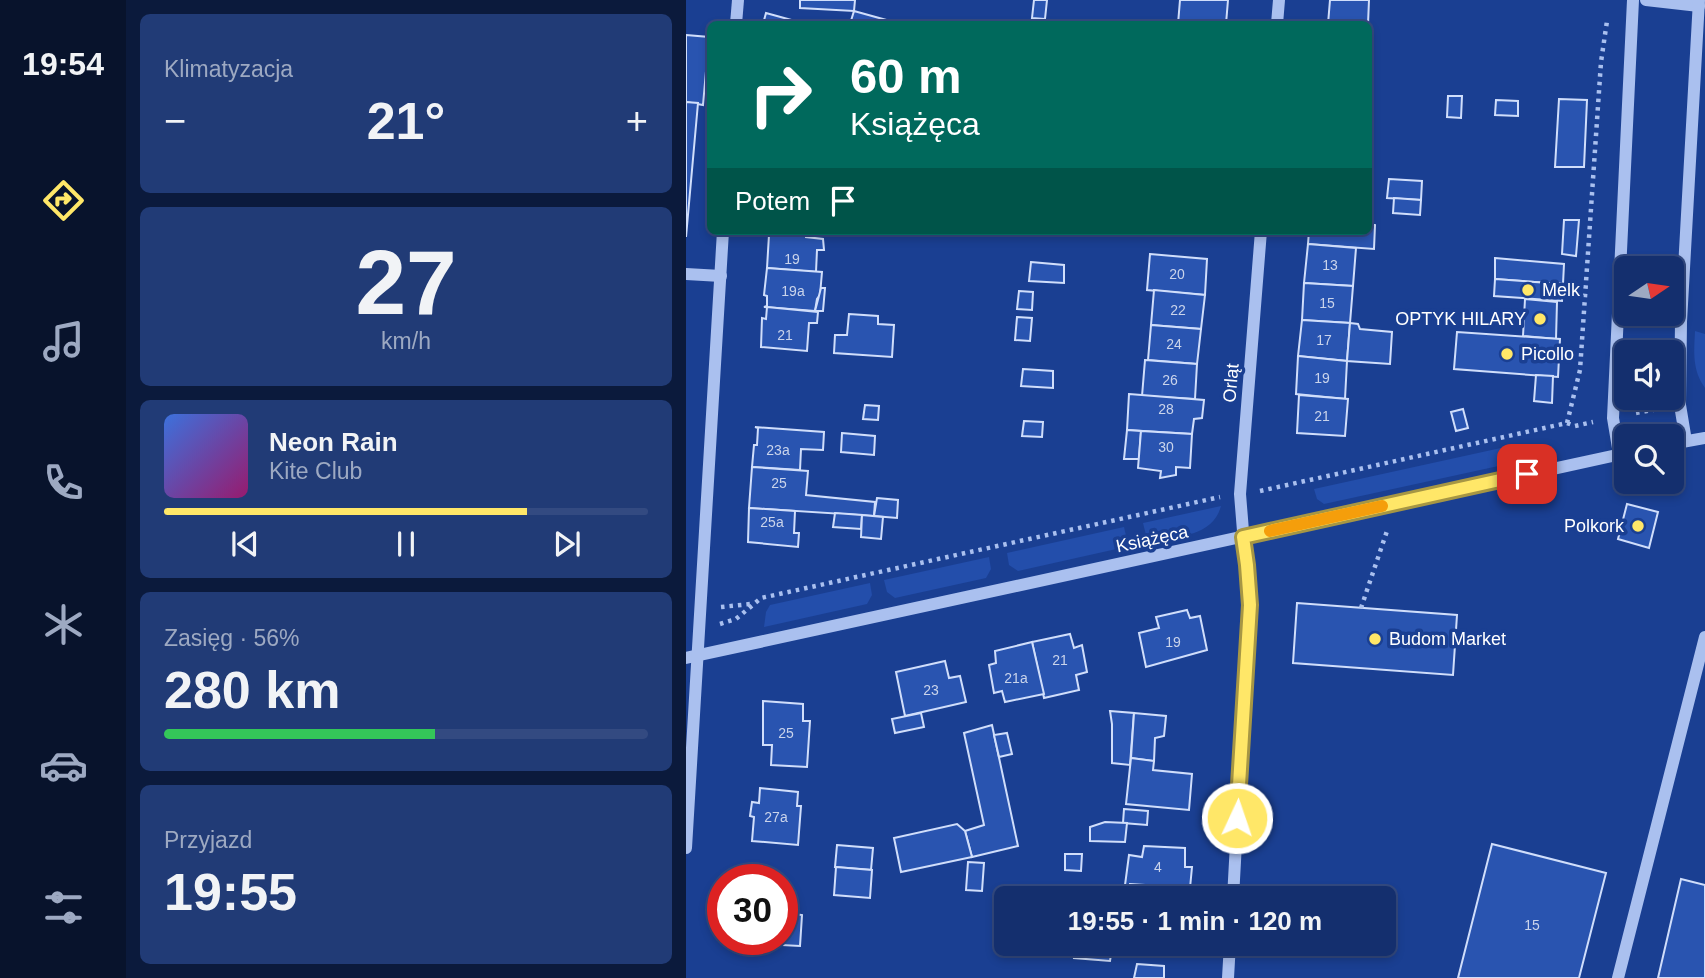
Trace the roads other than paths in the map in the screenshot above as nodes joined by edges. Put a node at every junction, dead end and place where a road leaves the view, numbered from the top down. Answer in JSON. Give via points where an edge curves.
{"nodes":[{"id":1,"x":738,"y":0,"type":"edge"},
{"id":2,"x":1279,"y":0,"type":"edge"},
{"id":3,"x":1633,"y":0,"type":"edge"},
{"id":4,"x":1646,"y":0,"type":"edge"},
{"id":5,"x":1699,"y":3,"type":"edge"},
{"id":6,"x":736,"y":21,"type":"edge"},
{"id":7,"x":1277,"y":21,"type":"edge"},
{"id":8,"x":723,"y":235,"type":"edge"},
{"id":9,"x":1261,"y":235,"type":"edge"},
{"id":10,"x":1624,"y":256,"type":"edge"},
{"id":11,"x":1680,"y":256,"type":"edge"},
{"id":12,"x":686,"y":274,"type":"edge"},
{"id":13,"x":720,"y":276,"type":"junction"},
{"id":14,"x":1618,"y":326,"type":"edge"},
{"id":15,"x":1681,"y":326,"type":"edge"},
{"id":16,"x":1615,"y":424,"type":"edge"},
{"id":17,"x":1705,"y":438,"type":"edge"},
{"id":18,"x":1686,"y":441,"type":"joint"},
{"id":19,"x":1614,"y":456,"type":"edge"},
{"id":20,"x":1243,"y":537,"type":"junction"},
{"id":21,"x":1705,"y":637,"type":"edge"},
{"id":22,"x":692,"y":657,"type":"edge"},
{"id":23,"x":686,"y":848,"type":"edge"},
{"id":24,"x":1234,"y":886,"type":"edge"},
{"id":25,"x":1229,"y":956,"type":"edge"},
{"id":26,"x":1228,"y":978,"type":"edge"},
{"id":27,"x":1618,"y":978,"type":"edge"}],
"edges":[{"from":1,"to":6,"type":"street"},
{"from":2,"to":7,"type":"street"},
{"from":3,"to":10,"type":"street"},
{"from":4,"to":5,"type":"street"},
{"from":5,"to":11,"type":"street"},
{"from":8,"to":13,"type":"street"},
{"from":9,"to":20,"type":"street","name":"Orląt","via":[[1240,494]]},
{"from":12,"to":13,"type":"street"},
{"from":13,"to":22,"type":"street","via":[[699,631]]},
{"from":14,"to":16,"type":"street"},
{"from":15,"to":18,"type":"street","via":[[1680,405]]},
{"from":17,"to":18,"type":"street"},
{"from":19,"to":20,"type":"street","name":"Książęca"},
{"from":20,"to":22,"type":"street","name":"Książęca"},
{"from":20,"to":24,"type":"street","name":"Orląt","via":[[1250,605]]},
{"from":21,"to":27,"type":"street"},
{"from":22,"to":23,"type":"street"},
{"from":25,"to":26,"type":"street"}]}
